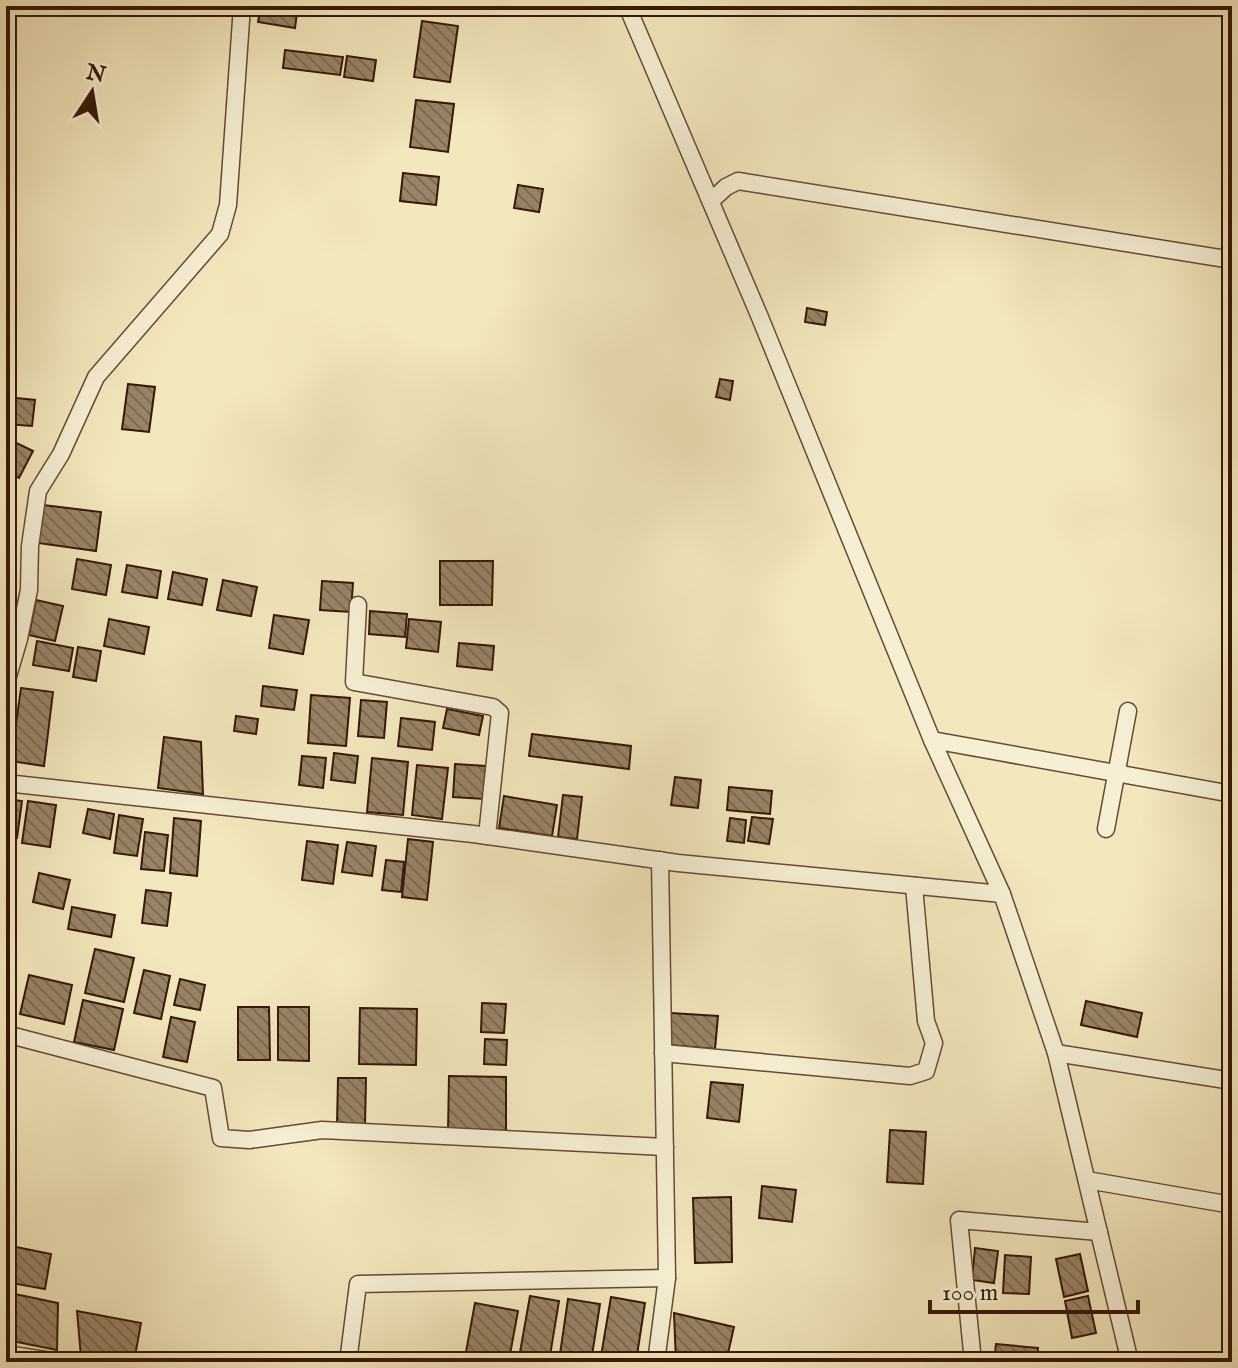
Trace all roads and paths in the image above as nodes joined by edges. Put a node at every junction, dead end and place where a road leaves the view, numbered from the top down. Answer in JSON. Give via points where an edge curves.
{"nodes":[{"id":1,"x":242,"y":6,"type":"edge"},
{"id":2,"x":627,"y":6,"type":"edge"},
{"id":3,"x":711,"y":201,"type":"junction"},
{"id":4,"x":1232,"y":260,"type":"edge"},
{"id":5,"x":358,"y":605,"type":"dead end"},
{"id":6,"x":6,"y":683,"type":"edge"},
{"id":7,"x":1128,"y":711,"type":"dead end"},
{"id":8,"x":932,"y":740,"type":"junction"},
{"id":9,"x":1116,"y":773,"type":"junction"},
{"id":10,"x":6,"y":783,"type":"edge"},
{"id":11,"x":1232,"y":794,"type":"edge"},
{"id":12,"x":1106,"y":829,"type":"dead end"},
{"id":13,"x":487,"y":836,"type":"junction"},
{"id":14,"x":660,"y":860,"type":"junction"},
{"id":15,"x":914,"y":886,"type":"junction"},
{"id":16,"x":1002,"y":894,"type":"junction"},
{"id":17,"x":6,"y":1034,"type":"edge"},
{"id":18,"x":663,"y":1053,"type":"junction"},
{"id":19,"x":1056,"y":1053,"type":"junction"},
{"id":20,"x":1232,"y":1081,"type":"edge"},
{"id":21,"x":665,"y":1147,"type":"junction"},
{"id":22,"x":1087,"y":1180,"type":"junction"},
{"id":23,"x":1232,"y":1205,"type":"edge"},
{"id":24,"x":1099,"y":1232,"type":"junction"},
{"id":25,"x":667,"y":1278,"type":"junction"},
{"id":26,"x":6,"y":1354,"type":"edge"},
{"id":27,"x":58,"y":1362,"type":"edge"},
{"id":28,"x":348,"y":1362,"type":"edge"},
{"id":29,"x":656,"y":1362,"type":"edge"},
{"id":30,"x":973,"y":1362,"type":"edge"},
{"id":31,"x":1130,"y":1362,"type":"edge"}],
"edges":[{"from":1,"to":6,"type":"street","via":[[228,205],[220,234],[96,377],[38,491],[29,590]]},
{"from":2,"to":3,"type":"street"},
{"from":3,"to":4,"type":"street","via":[[738,181]]},
{"from":3,"to":8,"type":"street"},
{"from":5,"to":13,"type":"street","via":[[354,682],[493,707],[500,713]]},
{"from":7,"to":9,"type":"street"},
{"from":8,"to":9,"type":"street"},
{"from":8,"to":16,"type":"street"},
{"from":9,"to":11,"type":"street"},
{"from":9,"to":12,"type":"street"},
{"from":10,"to":13,"type":"street"},
{"from":13,"to":14,"type":"street"},
{"from":14,"to":15,"type":"street"},
{"from":14,"to":18,"type":"street"},
{"from":15,"to":16,"type":"street"},
{"from":15,"to":18,"type":"street","via":[[926,1021],[934,1043],[926,1071],[910,1076]]},
{"from":16,"to":19,"type":"street"},
{"from":17,"to":21,"type":"street","via":[[213,1088],[221,1138],[249,1140],[322,1130]]},
{"from":18,"to":21,"type":"street"},
{"from":19,"to":20,"type":"street"},
{"from":19,"to":22,"type":"street"},
{"from":21,"to":25,"type":"street"},
{"from":22,"to":23,"type":"street"},
{"from":22,"to":24,"type":"street"},
{"from":24,"to":30,"type":"street","via":[[959,1220]]},
{"from":24,"to":31,"type":"street"},
{"from":25,"to":28,"type":"street","via":[[358,1284]]},
{"from":25,"to":29,"type":"street"},
{"from":26,"to":27,"type":"street"}]}
